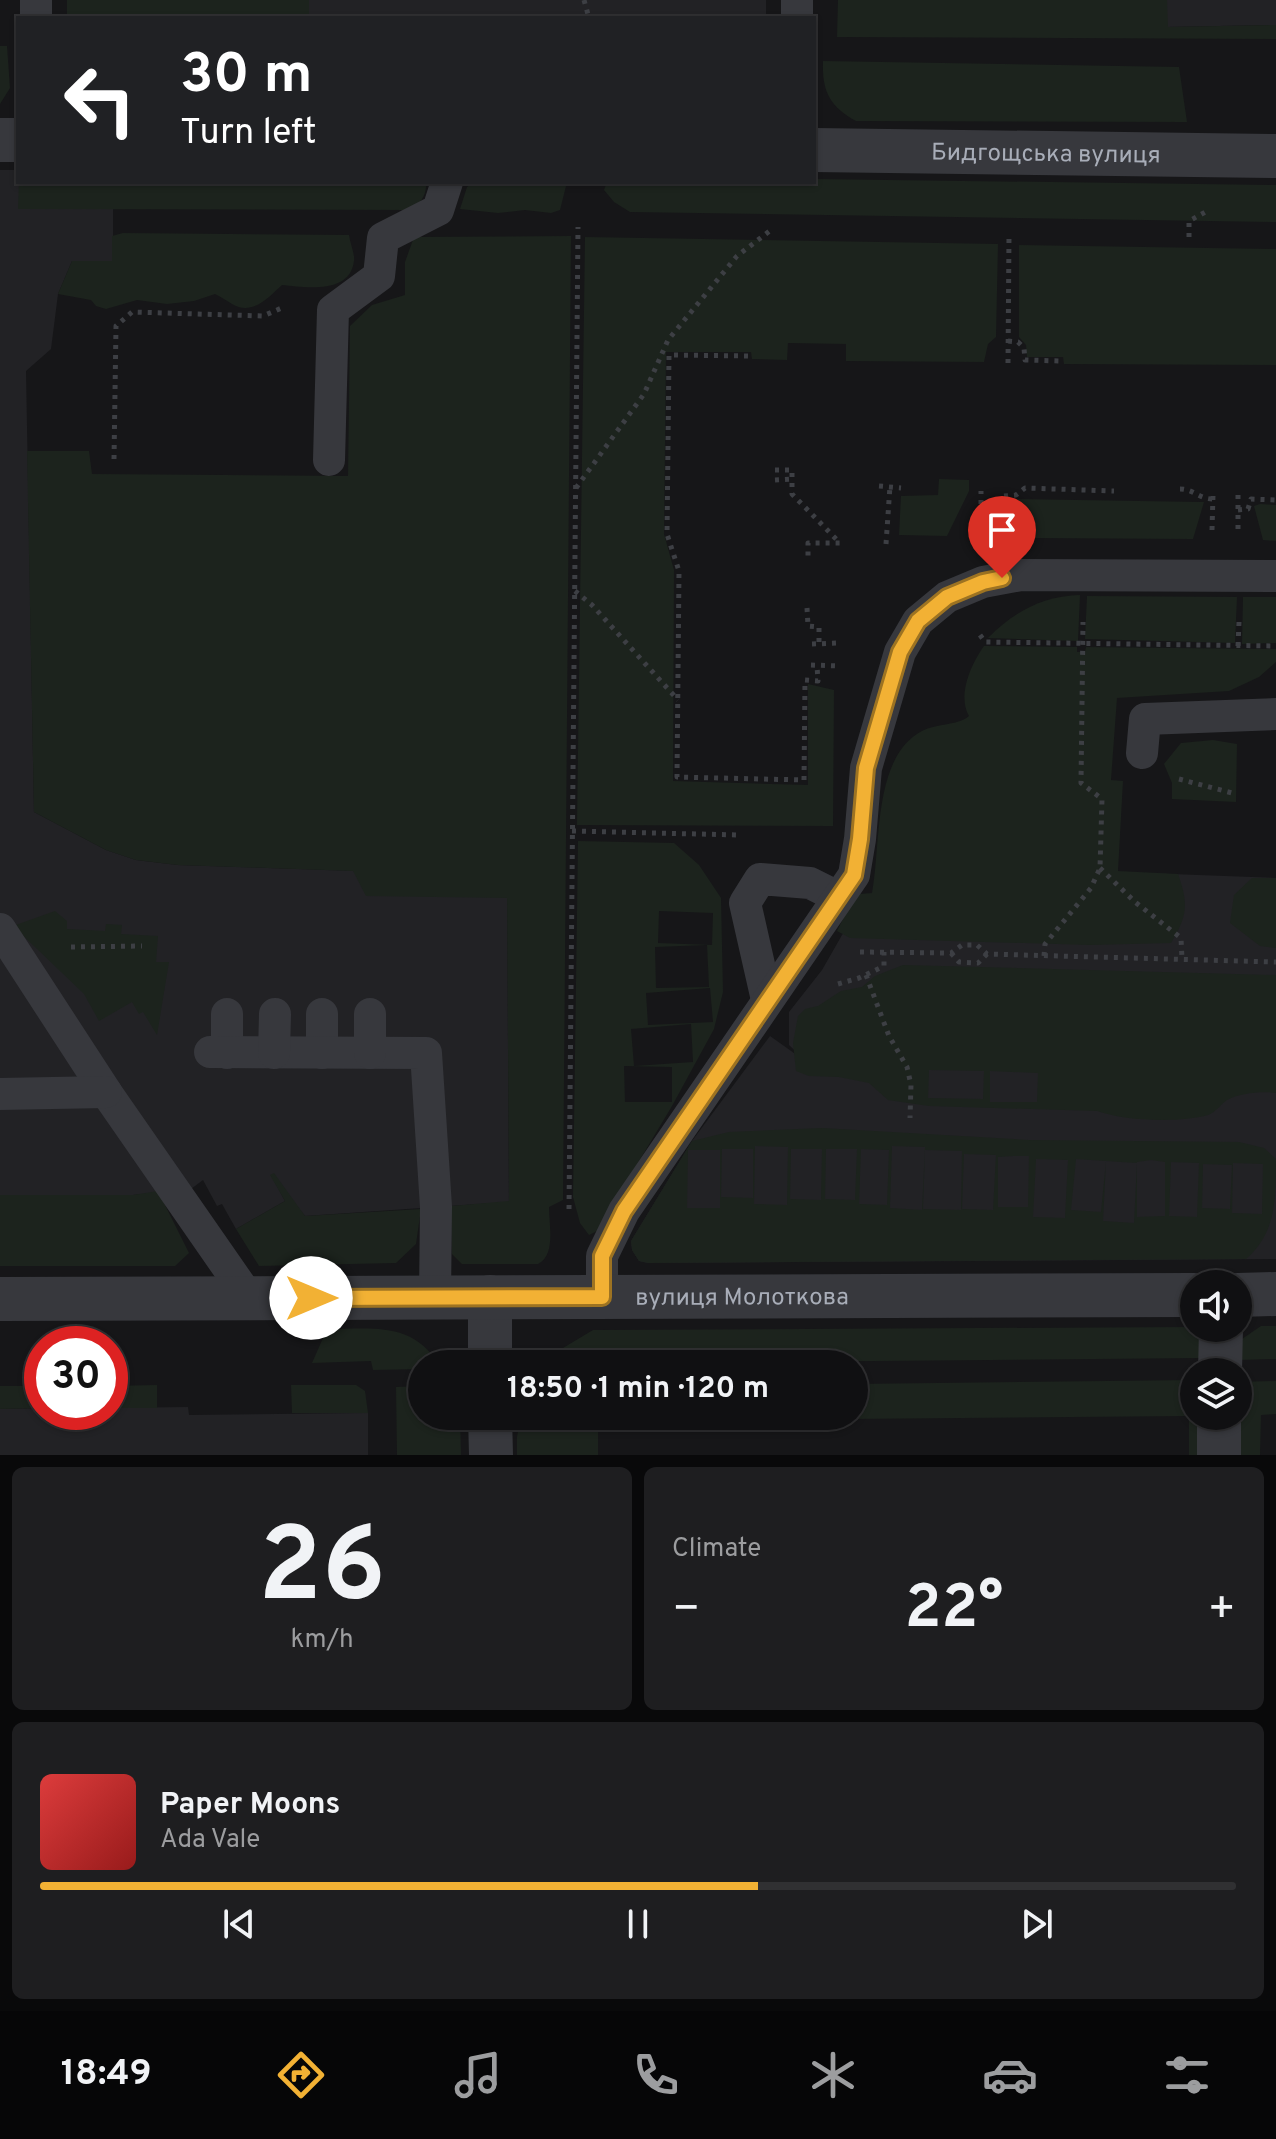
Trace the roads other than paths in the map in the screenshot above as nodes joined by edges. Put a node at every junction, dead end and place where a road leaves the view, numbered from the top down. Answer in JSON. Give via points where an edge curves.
{"nodes":[{"id":1,"x":816,"y":150,"type":"edge"},
{"id":2,"x":1276,"y":156,"type":"edge"},
{"id":3,"x":446,"y":184,"type":"edge"},
{"id":4,"x":329,"y":460,"type":"dead end"},
{"id":5,"x":1276,"y":576,"type":"edge"},
{"id":6,"x":1276,"y":714,"type":"edge"},
{"id":7,"x":1142,"y":753,"type":"dead end"},
{"id":8,"x":838,"y":897,"type":"junction"},
{"id":9,"x":0,"y":929,"type":"edge"},
{"id":10,"x":767,"y":1000,"type":"junction"},
{"id":11,"x":227,"y":1014,"type":"dead end"},
{"id":12,"x":275,"y":1014,"type":"dead end"},
{"id":13,"x":322,"y":1014,"type":"dead end"},
{"id":14,"x":370,"y":1014,"type":"dead end"},
{"id":15,"x":274,"y":1053,"type":"junction"},
{"id":16,"x":322,"y":1053,"type":"junction"},
{"id":17,"x":370,"y":1053,"type":"junction"},
{"id":18,"x":106,"y":1092,"type":"junction"},
{"id":19,"x":0,"y":1094,"type":"edge"},
{"id":20,"x":1276,"y":1294,"type":"edge"},
{"id":21,"x":1180,"y":1295,"type":"edge"},
{"id":22,"x":1252,"y":1295,"type":"edge"},
{"id":23,"x":435,"y":1297,"type":"junction"},
{"id":24,"x":490,"y":1297,"type":"junction"},
{"id":25,"x":602,"y":1297,"type":"junction"},
{"id":26,"x":249,"y":1298,"type":"junction"},
{"id":27,"x":0,"y":1299,"type":"edge"},
{"id":28,"x":490,"y":1350,"type":"edge"},
{"id":29,"x":490,"y":1430,"type":"edge"},
{"id":30,"x":1219,"y":1430,"type":"edge"},
{"id":31,"x":491,"y":1455,"type":"edge"},
{"id":32,"x":1219,"y":1455,"type":"edge"}],
"edges":[{"from":1,"to":2,"type":"street","name":"Бидгощська вулиця"},
{"from":3,"to":4,"type":"lane","via":[[438,210],[383,238],[379,276],[333,310]]},
{"from":5,"to":8,"type":"lane","via":[[1021,575],[983,582],[947,597],[918,621],[900,652],[866,768],[854,875]]},
{"from":6,"to":7,"type":"lane","via":[[1145,719]]},
{"from":8,"to":10,"type":"lane"},
{"from":8,"to":10,"type":"lane","via":[[810,883],[760,879],[745,903]]},
{"from":9,"to":18,"type":"lane"},
{"from":10,"to":25,"type":"lane","via":[[624,1211],[602,1256]]},
{"from":11,"to":15,"type":"lane","via":[[219,1053]]},
{"from":12,"to":15,"type":"lane"},
{"from":13,"to":16,"type":"lane"},
{"from":14,"to":17,"type":"lane"},
{"from":15,"to":16,"type":"lane"},
{"from":16,"to":17,"type":"lane"},
{"from":17,"to":23,"type":"lane","via":[[426,1053],[436,1207]]},
{"from":18,"to":19,"type":"lane"},
{"from":18,"to":26,"type":"lane"},
{"from":20,"to":22,"type":"street"},
{"from":21,"to":25,"type":"street","name":"вулиця Молоткова"},
{"from":23,"to":24,"type":"street","name":"вулиця Молоткова"},
{"from":23,"to":26,"type":"street","name":"вулиця Молоткова"},
{"from":24,"to":25,"type":"street","name":"вулиця Молоткова"},
{"from":24,"to":28,"type":"street"},
{"from":26,"to":27,"type":"street","name":"вулиця Молоткова"},
{"from":29,"to":31,"type":"street"},
{"from":30,"to":32,"type":"street"}]}
